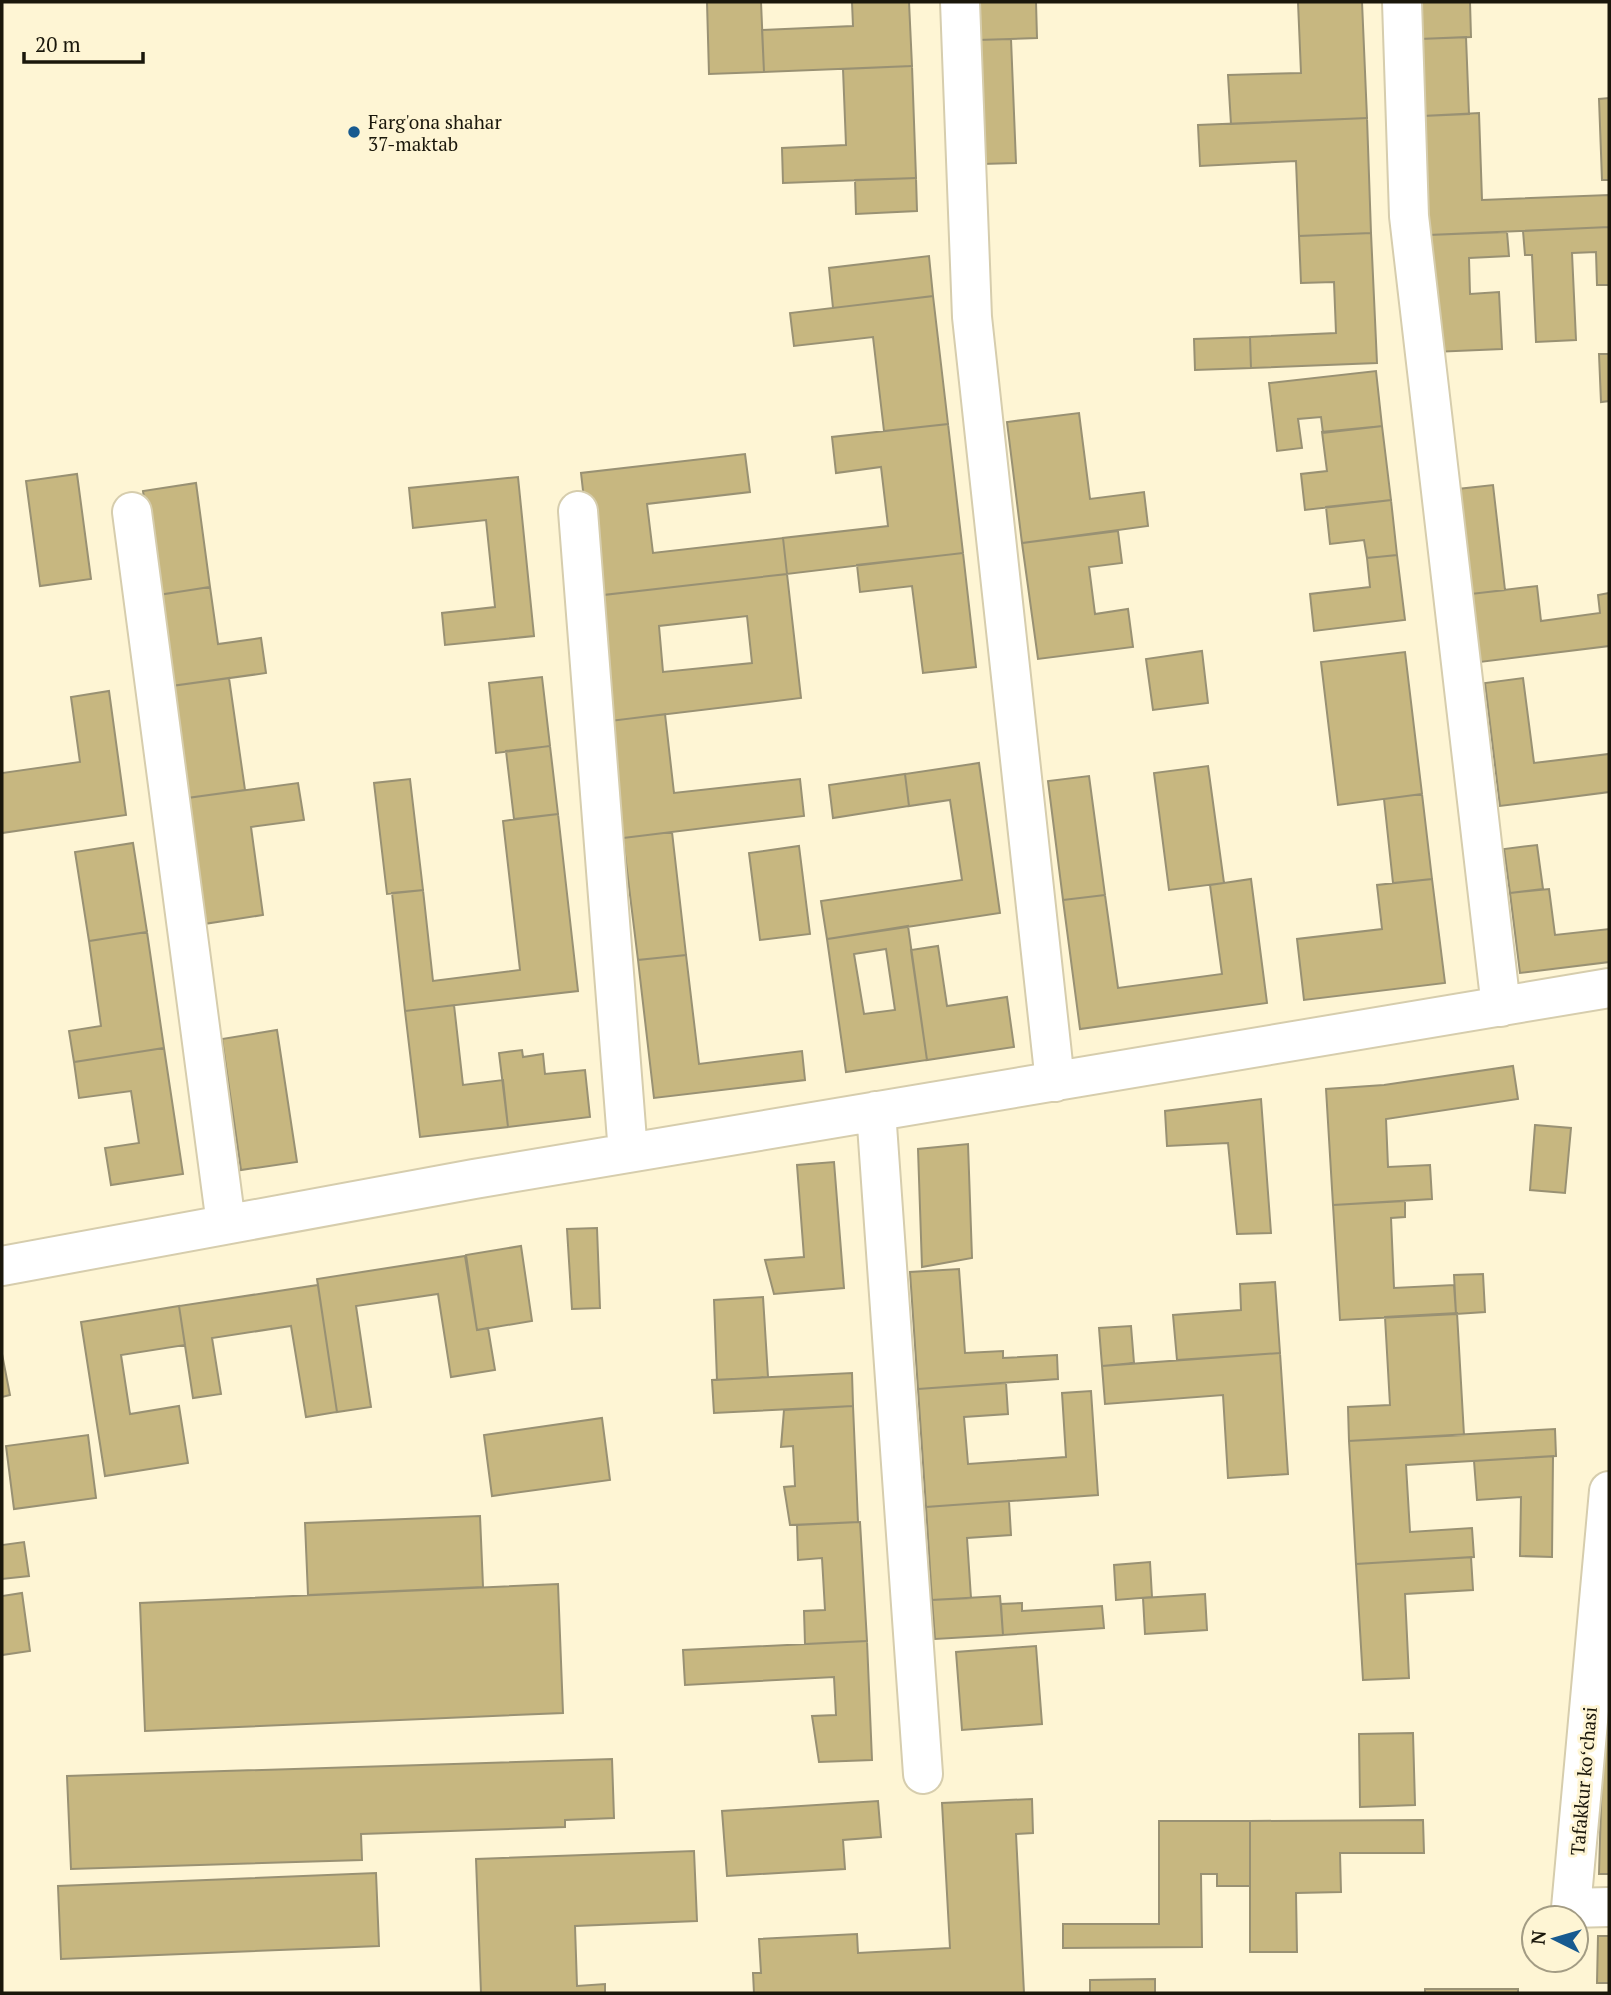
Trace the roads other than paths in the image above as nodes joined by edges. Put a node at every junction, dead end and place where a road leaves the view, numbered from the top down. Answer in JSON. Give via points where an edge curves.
{"nodes":[{"id":1,"x":960,"y":2,"type":"edge"},
{"id":2,"x":1402,"y":2,"type":"edge"},
{"id":3,"x":578,"y":511,"type":"dead end"},
{"id":4,"x":132,"y":512,"type":"dead end"},
{"id":5,"x":1609,"y":988,"type":"edge"},
{"id":6,"x":1501,"y":1007,"type":"junction"},
{"id":7,"x":1055,"y":1082,"type":"junction"},
{"id":8,"x":876,"y":1111,"type":"junction"},
{"id":9,"x":628,"y":1153,"type":"junction"},
{"id":10,"x":226,"y":1224,"type":"junction"},
{"id":11,"x":2,"y":1266,"type":"edge"},
{"id":12,"x":1609,"y":1491,"type":"edge"},
{"id":13,"x":923,"y":1774,"type":"dead end"},
{"id":14,"x":1609,"y":1907,"type":"edge"}],
"edges":[{"from":1,"to":7,"type":"street","via":[[972,317]]},
{"from":2,"to":6,"type":"street","via":[[1409,216]]},
{"from":3,"to":9,"type":"street"},
{"from":4,"to":10,"type":"street"},
{"from":5,"to":6,"type":"street"},
{"from":6,"to":7,"type":"street"},
{"from":7,"to":8,"type":"street"},
{"from":8,"to":9,"type":"street"},
{"from":8,"to":13,"type":"street"},
{"from":9,"to":10,"type":"street"},
{"from":10,"to":11,"type":"street"},
{"from":12,"to":14,"type":"street","name":"Tafakkur koʻchasi","via":[[1572,1908]]}]}
